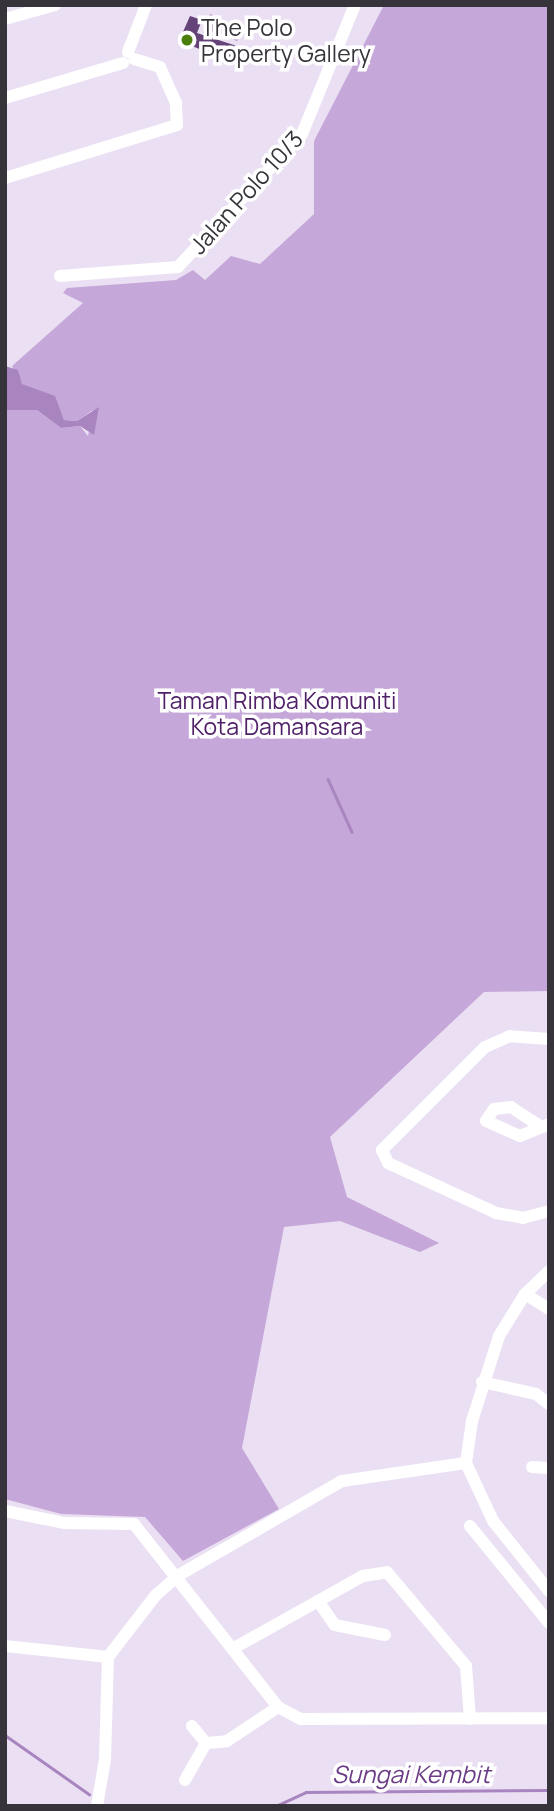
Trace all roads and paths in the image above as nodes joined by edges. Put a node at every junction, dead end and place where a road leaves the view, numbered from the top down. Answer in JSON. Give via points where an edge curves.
{"nodes":[{"id":1,"x":55,"y":5,"type":"edge"},
{"id":2,"x":146,"y":5,"type":"edge"},
{"id":3,"x":355,"y":5,"type":"edge"},
{"id":4,"x":5,"y":19,"type":"edge"},
{"id":5,"x":128,"y":58,"type":"junction"},
{"id":6,"x":5,"y":98,"type":"edge"},
{"id":7,"x":5,"y":178,"type":"edge"},
{"id":8,"x":60,"y":276,"type":"dead end"},
{"id":9,"x":549,"y":1039,"type":"edge"},
{"id":10,"x":549,"y":1211,"type":"edge"},
{"id":11,"x":549,"y":1271,"type":"edge"},
{"id":12,"x":525,"y":1294,"type":"junction"},
{"id":13,"x":549,"y":1309,"type":"edge"},
{"id":14,"x":482,"y":1381,"type":"junction"},
{"id":15,"x":549,"y":1404,"type":"edge"},
{"id":16,"x":462,"y":1464,"type":"junction"},
{"id":17,"x":532,"y":1467,"type":"dead end"},
{"id":18,"x":549,"y":1468,"type":"edge"},
{"id":19,"x":5,"y":1511,"type":"edge"},
{"id":20,"x":470,"y":1526,"type":"dead end"},
{"id":21,"x":179,"y":1575,"type":"junction"},
{"id":22,"x":549,"y":1591,"type":"edge"},
{"id":23,"x":318,"y":1601,"type":"junction"},
{"id":24,"x":549,"y":1623,"type":"edge"},
{"id":25,"x":385,"y":1636,"type":"dead end"},
{"id":26,"x":5,"y":1646,"type":"edge"},
{"id":27,"x":234,"y":1648,"type":"junction"},
{"id":28,"x":108,"y":1657,"type":"junction"},
{"id":29,"x":278,"y":1707,"type":"junction"},
{"id":30,"x":549,"y":1718,"type":"edge"},
{"id":31,"x":470,"y":1719,"type":"junction"},
{"id":32,"x":192,"y":1726,"type":"dead end"},
{"id":33,"x":206,"y":1743,"type":"junction"},
{"id":34,"x":185,"y":1780,"type":"dead end"},
{"id":35,"x":97,"y":1806,"type":"edge"}],
"edges":[{"from":1,"to":4,"type":"street"},
{"from":2,"to":5,"type":"street"},
{"from":3,"to":8,"type":"street","name":"Jalan Polo 10/3","via":[[302,134],[177,267]]},
{"from":5,"to":6,"type":"street"},
{"from":5,"to":7,"type":"street","via":[[160,67],[176,103],[177,125]]},
{"from":9,"to":10,"type":"street","via":[[510,1036],[485,1048],[383,1150],[388,1163],[496,1213],[523,1218]]},
{"from":11,"to":12,"type":"street"},
{"from":12,"to":13,"type":"street"},
{"from":12,"to":14,"type":"street","via":[[499,1336]]},
{"from":14,"to":15,"type":"street","via":[[536,1394]]},
{"from":14,"to":16,"type":"street"},
{"from":16,"to":21,"type":"street","via":[[342,1481]]},
{"from":16,"to":22,"type":"street","via":[[493,1521]]},
{"from":17,"to":18,"type":"street"},
{"from":19,"to":21,"type":"street","via":[[64,1523],[134,1524]]},
{"from":20,"to":24,"type":"street"},
{"from":21,"to":27,"type":"street"},
{"from":21,"to":28,"type":"street","via":[[156,1595]]},
{"from":23,"to":25,"type":"street","via":[[335,1625]]},
{"from":23,"to":27,"type":"street"},
{"from":23,"to":31,"type":"street","via":[[375,1571],[393,1577],[466,1666]]},
{"from":26,"to":28,"type":"street"},
{"from":27,"to":29,"type":"street"},
{"from":28,"to":35,"type":"street","via":[[105,1759]]},
{"from":29,"to":31,"type":"street","via":[[307,1720]]},
{"from":29,"to":33,"type":"street","via":[[237,1736]]},
{"from":30,"to":31,"type":"street"},
{"from":32,"to":33,"type":"street"},
{"from":33,"to":34,"type":"street"}]}
